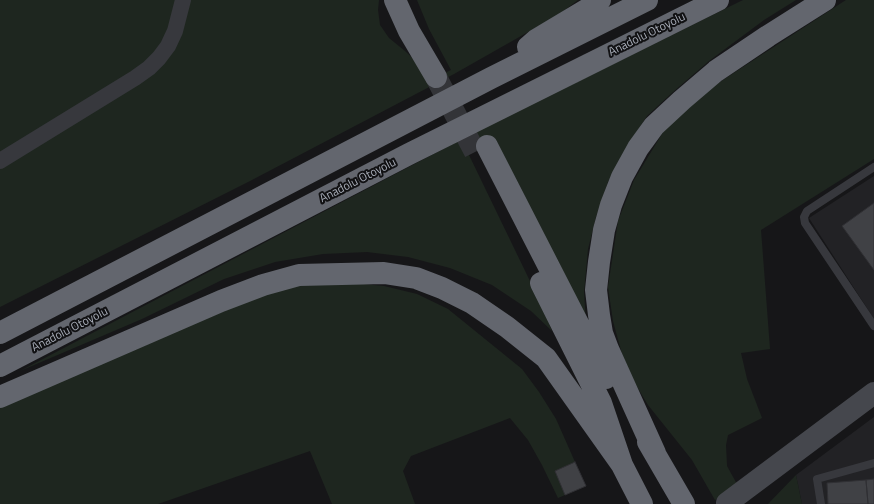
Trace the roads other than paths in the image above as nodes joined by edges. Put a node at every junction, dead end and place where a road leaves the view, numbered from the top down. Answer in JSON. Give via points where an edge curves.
{"nodes":[{"id":1,"x":184,"y":0,"type":"edge"},
{"id":2,"x":395,"y":0,"type":"edge"},
{"id":3,"x":410,"y":0,"type":"edge"},
{"id":4,"x":600,"y":0,"type":"edge"},
{"id":5,"x":647,"y":0,"type":"edge"},
{"id":6,"x":718,"y":0,"type":"edge"},
{"id":7,"x":825,"y":0,"type":"edge"},
{"id":8,"x":491,"y":78,"type":"junction"},
{"id":9,"x":0,"y":161,"type":"edge"},
{"id":10,"x":874,"y":167,"type":"edge"},
{"id":11,"x":874,"y":326,"type":"edge"},
{"id":12,"x":0,"y":333,"type":"edge"},
{"id":13,"x":0,"y":366,"type":"edge"},
{"id":14,"x":874,"y":393,"type":"edge"},
{"id":15,"x":0,"y":398,"type":"edge"},
{"id":16,"x":874,"y":411,"type":"edge"},
{"id":17,"x":655,"y":453,"type":"junction"},
{"id":18,"x":874,"y":463,"type":"edge"},
{"id":19,"x":622,"y":465,"type":"junction"},
{"id":20,"x":642,"y":504,"type":"edge"},
{"id":21,"x":684,"y":504,"type":"edge"},
{"id":22,"x":727,"y":504,"type":"edge"},
{"id":23,"x":750,"y":504,"type":"edge"},
{"id":24,"x":821,"y":504,"type":"edge"}],
"edges":[{"from":1,"to":9,"type":"street","via":[[168,46],[149,68]]},
{"from":2,"to":3,"type":"highway","via":[[409,31],[442,75]]},
{"from":4,"to":8,"type":"highway","via":[[536,40]]},
{"from":5,"to":8,"type":"highway"},
{"from":6,"to":13,"type":"highway","name":"Anadolu Otoyolu","via":[[409,154]]},
{"from":7,"to":17,"type":"highway","via":[[716,71],[654,126],[622,177],[611,205],[604,230],[596,290],[602,333]]},
{"from":8,"to":12,"type":"highway"},
{"from":10,"to":11,"type":"lane","via":[[807,211],[804,216],[805,223]]},
{"from":14,"to":22,"type":"main road"},
{"from":15,"to":19,"type":"highway","via":[[263,285],[299,275],[384,273],[416,278],[472,303],[546,358]]},
{"from":16,"to":23,"type":"main road"},
{"from":17,"to":19,"type":"highway","via":[[608,382],[481,149],[601,403]]},
{"from":17,"to":21,"type":"highway"},
{"from":18,"to":24,"type":"lane","via":[[818,479]]},
{"from":19,"to":20,"type":"highway"}]}
